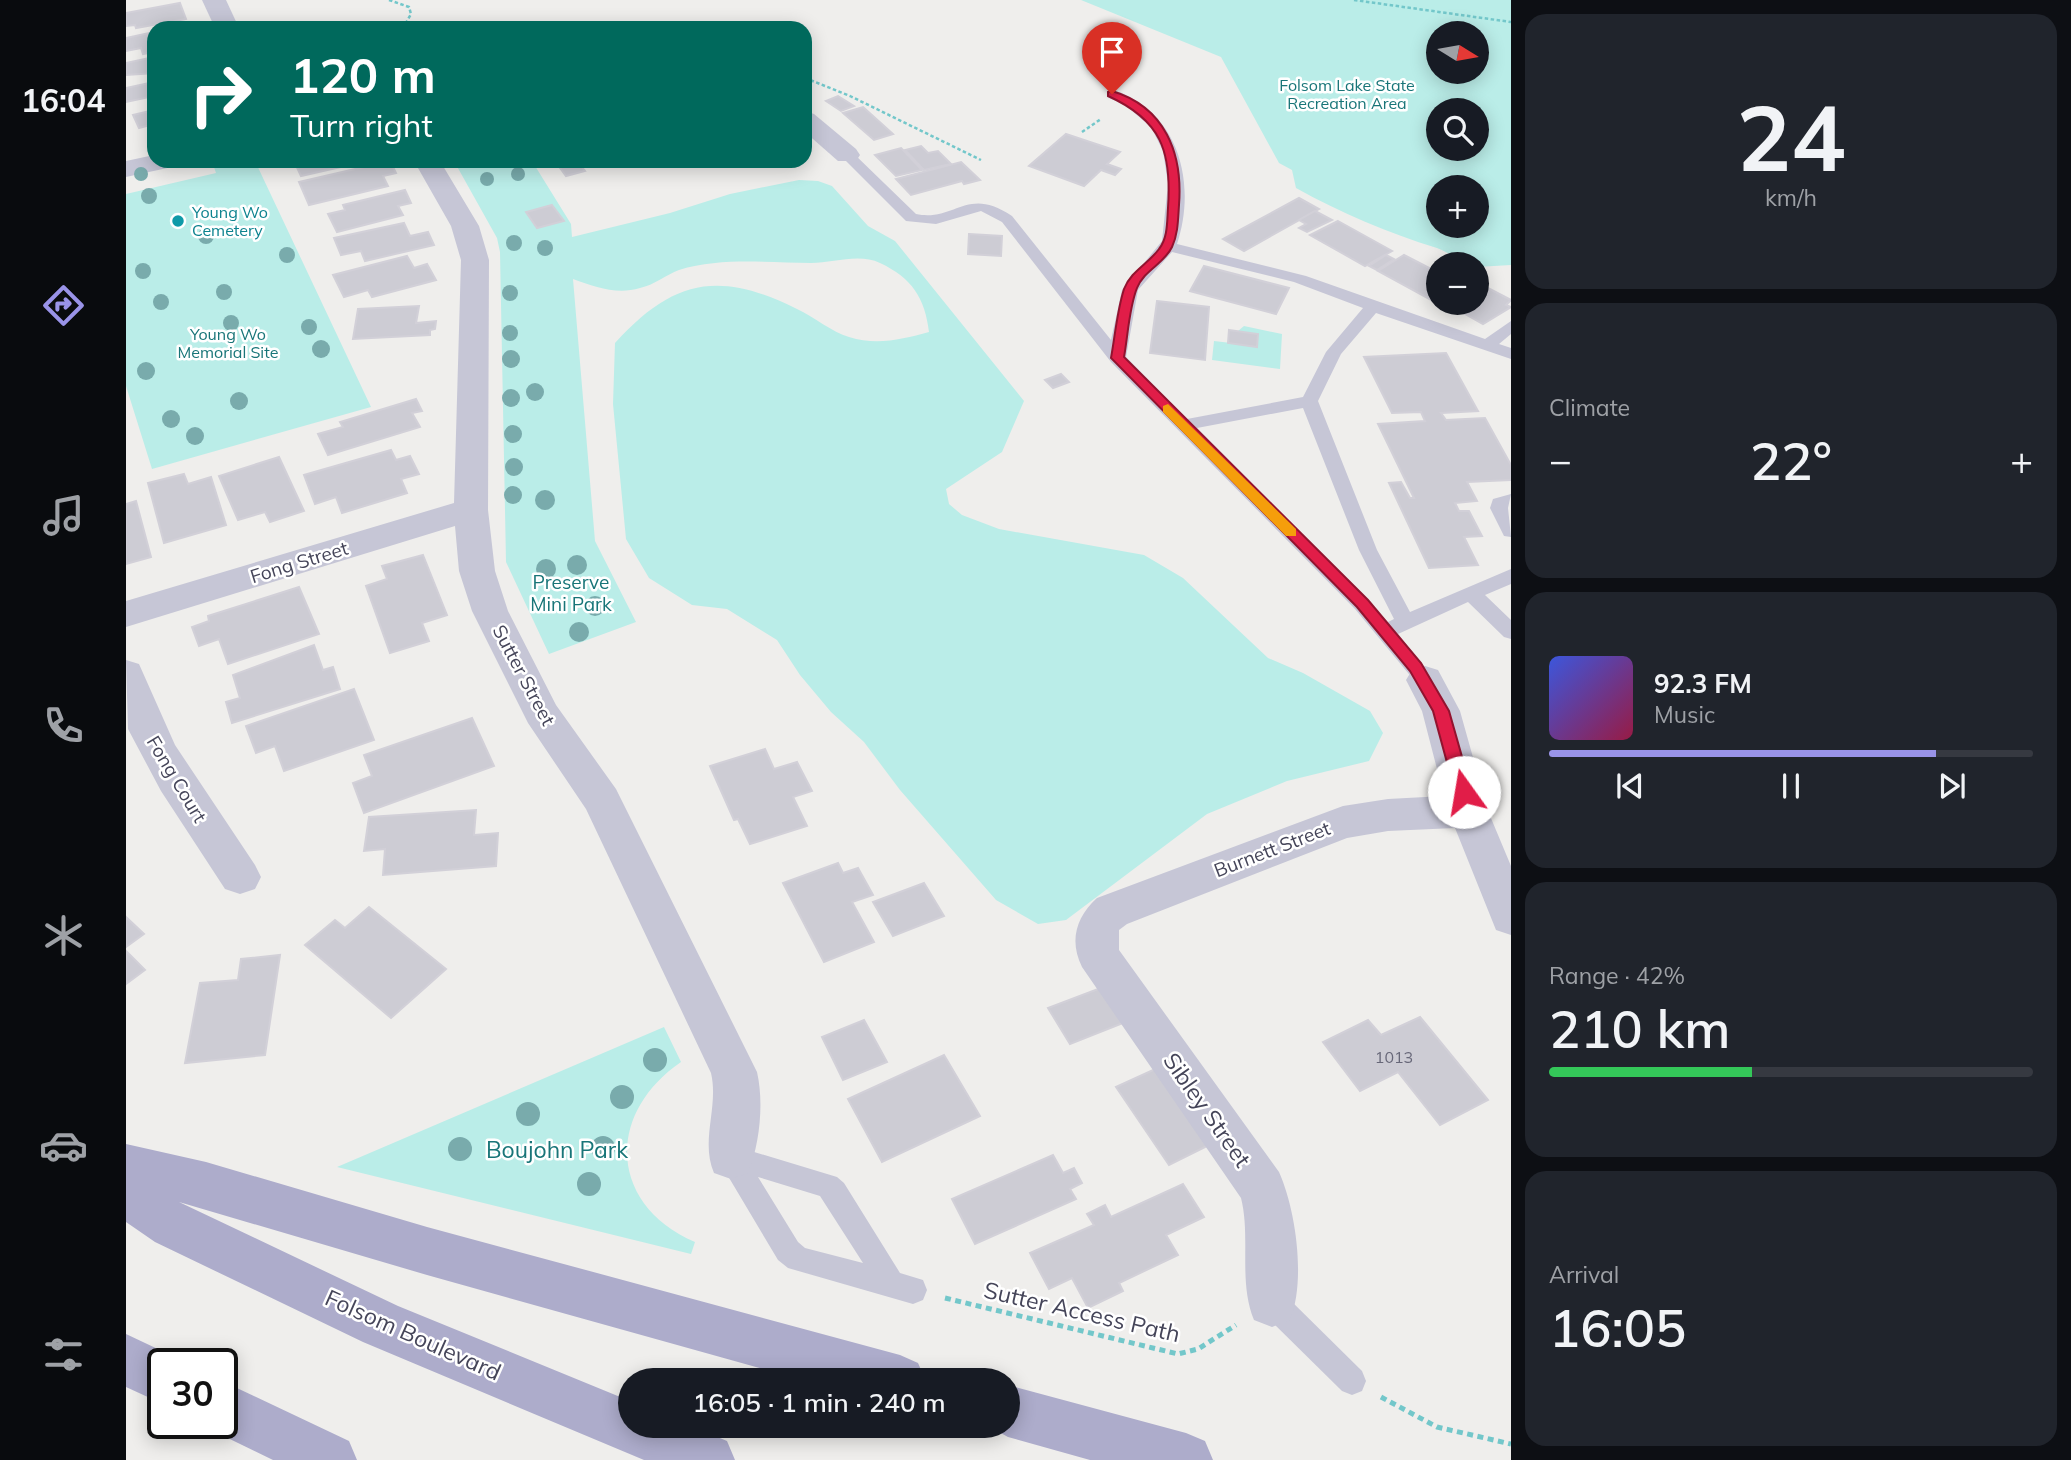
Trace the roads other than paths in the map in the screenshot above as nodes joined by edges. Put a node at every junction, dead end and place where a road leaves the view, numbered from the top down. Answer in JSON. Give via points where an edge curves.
{"nodes":[{"id":1,"x":214,"y":0,"type":"edge"},
{"id":2,"x":224,"y":21,"type":"edge"},
{"id":3,"x":1112,"y":94,"type":"dead end"},
{"id":4,"x":812,"y":125,"type":"edge"},
{"id":5,"x":847,"y":155,"type":"joint"},
{"id":6,"x":147,"y":164,"type":"edge"},
{"id":7,"x":431,"y":168,"type":"edge"},
{"id":8,"x":126,"y":169,"type":"edge"},
{"id":9,"x":1168,"y":246,"type":"junction"},
{"id":10,"x":1373,"y":306,"type":"junction"},
{"id":11,"x":1511,"y":326,"type":"edge"},
{"id":12,"x":1489,"y":344,"type":"junction"},
{"id":13,"x":1511,"y":354,"type":"edge"},
{"id":14,"x":1117,"y":358,"type":"junction"},
{"id":15,"x":1309,"y":401,"type":"junction"},
{"id":16,"x":1183,"y":425,"type":"junction"},
{"id":17,"x":1511,"y":500,"type":"edge"},
{"id":18,"x":471,"y":510,"type":"junction"},
{"id":19,"x":1511,"y":531,"type":"edge"},
{"id":20,"x":1511,"y":576,"type":"edge"},
{"id":21,"x":1471,"y":593,"type":"junction"},
{"id":22,"x":126,"y":614,"type":"edge"},
{"id":23,"x":1406,"y":623,"type":"junction"},
{"id":24,"x":1387,"y":631,"type":"junction"},
{"id":25,"x":1511,"y":632,"type":"edge"},
{"id":26,"x":126,"y":674,"type":"edge"},
{"id":27,"x":1425,"y":680,"type":"joint"},
{"id":28,"x":1468,"y":811,"type":"junction"},
{"id":29,"x":240,"y":877,"type":"dead end"},
{"id":30,"x":1511,"y":916,"type":"edge"},
{"id":31,"x":1095,"y":934,"type":"joint"},
{"id":32,"x":731,"y":1157,"type":"junction"},
{"id":33,"x":126,"y":1167,"type":"edge"},
{"id":34,"x":126,"y":1194,"type":"edge"},
{"id":35,"x":1272,"y":1301,"type":"joint"},
{"id":36,"x":126,"y":1360,"type":"edge"},
{"id":37,"x":853,"y":1368,"type":"edge"},
{"id":38,"x":147,"y":1370,"type":"edge"},
{"id":39,"x":1352,"y":1381,"type":"road end"},
{"id":40,"x":1020,"y":1414,"type":"edge"},
{"id":41,"x":238,"y":1415,"type":"edge"},
{"id":42,"x":330,"y":1460,"type":"edge"},
{"id":43,"x":708,"y":1460,"type":"edge"},
{"id":44,"x":1186,"y":1460,"type":"edge"}],
"edges":[{"from":1,"to":2,"type":"street"},
{"from":3,"to":9,"type":"lane","via":[[1147,113],[1170,148],[1175,199]]},
{"from":4,"to":5,"type":"street"},
{"from":5,"to":14,"type":"lane","via":[[911,218],[926,220],[978,205],[1000,212]]},
{"from":6,"to":8,"type":"street"},
{"from":7,"to":18,"type":"street","name":"Sutter Street","via":[[465,226],[475,260]]},
{"from":9,"to":10,"type":"lane","via":[[1300,279]]},
{"from":9,"to":14,"type":"lane","via":[[1131,288]]},
{"from":10,"to":12,"type":"lane"},
{"from":10,"to":15,"type":"lane","via":[[1334,352]]},
{"from":11,"to":12,"type":"lane"},
{"from":12,"to":13,"type":"lane"},
{"from":14,"to":16,"type":"lane"},
{"from":15,"to":16,"type":"lane"},
{"from":15,"to":23,"type":"lane","via":[[1368,550]]},
{"from":16,"to":24,"type":"lane"},
{"from":17,"to":19,"type":"lane","via":[[1500,503],[1499,508]]},
{"from":18,"to":22,"type":"street","name":"Fong Street"},
{"from":18,"to":32,"type":"street","name":"Sutter Street","via":[[477,570],[489,611],[541,713],[602,800],[734,1072],[738,1089]]},
{"from":20,"to":21,"type":"lane"},
{"from":21,"to":23,"type":"lane"},
{"from":21,"to":25,"type":"lane"},
{"from":23,"to":24,"type":"lane"},
{"from":24,"to":27,"type":"lane"},
{"from":26,"to":29,"type":"street","name":"Fong Court","via":[[171,777]]},
{"from":27,"to":28,"type":"street","via":[[1448,731]]},
{"from":28,"to":30,"type":"street"},
{"from":28,"to":31,"type":"street","name":"Burnett Street","via":[[1343,822],[1112,911],[1098,923]]},
{"from":31,"to":35,"type":"street","name":"Sibley Street","via":[[1097,954],[1262,1188],[1269,1213]]},
{"from":32,"to":32,"type":"lane","via":[[788,1251],[798,1259],[902,1287],[828,1186]]},
{"from":33,"to":37,"type":"main road","via":[[206,1185]]},
{"from":34,"to":43,"type":"main road","name":"Folsom Boulevard","via":[[172,1225],[382,1324]]},
{"from":35,"to":39,"type":"lane"},
{"from":36,"to":38,"type":"main road"},
{"from":40,"to":44,"type":"main road"},
{"from":41,"to":42,"type":"main road"}]}
